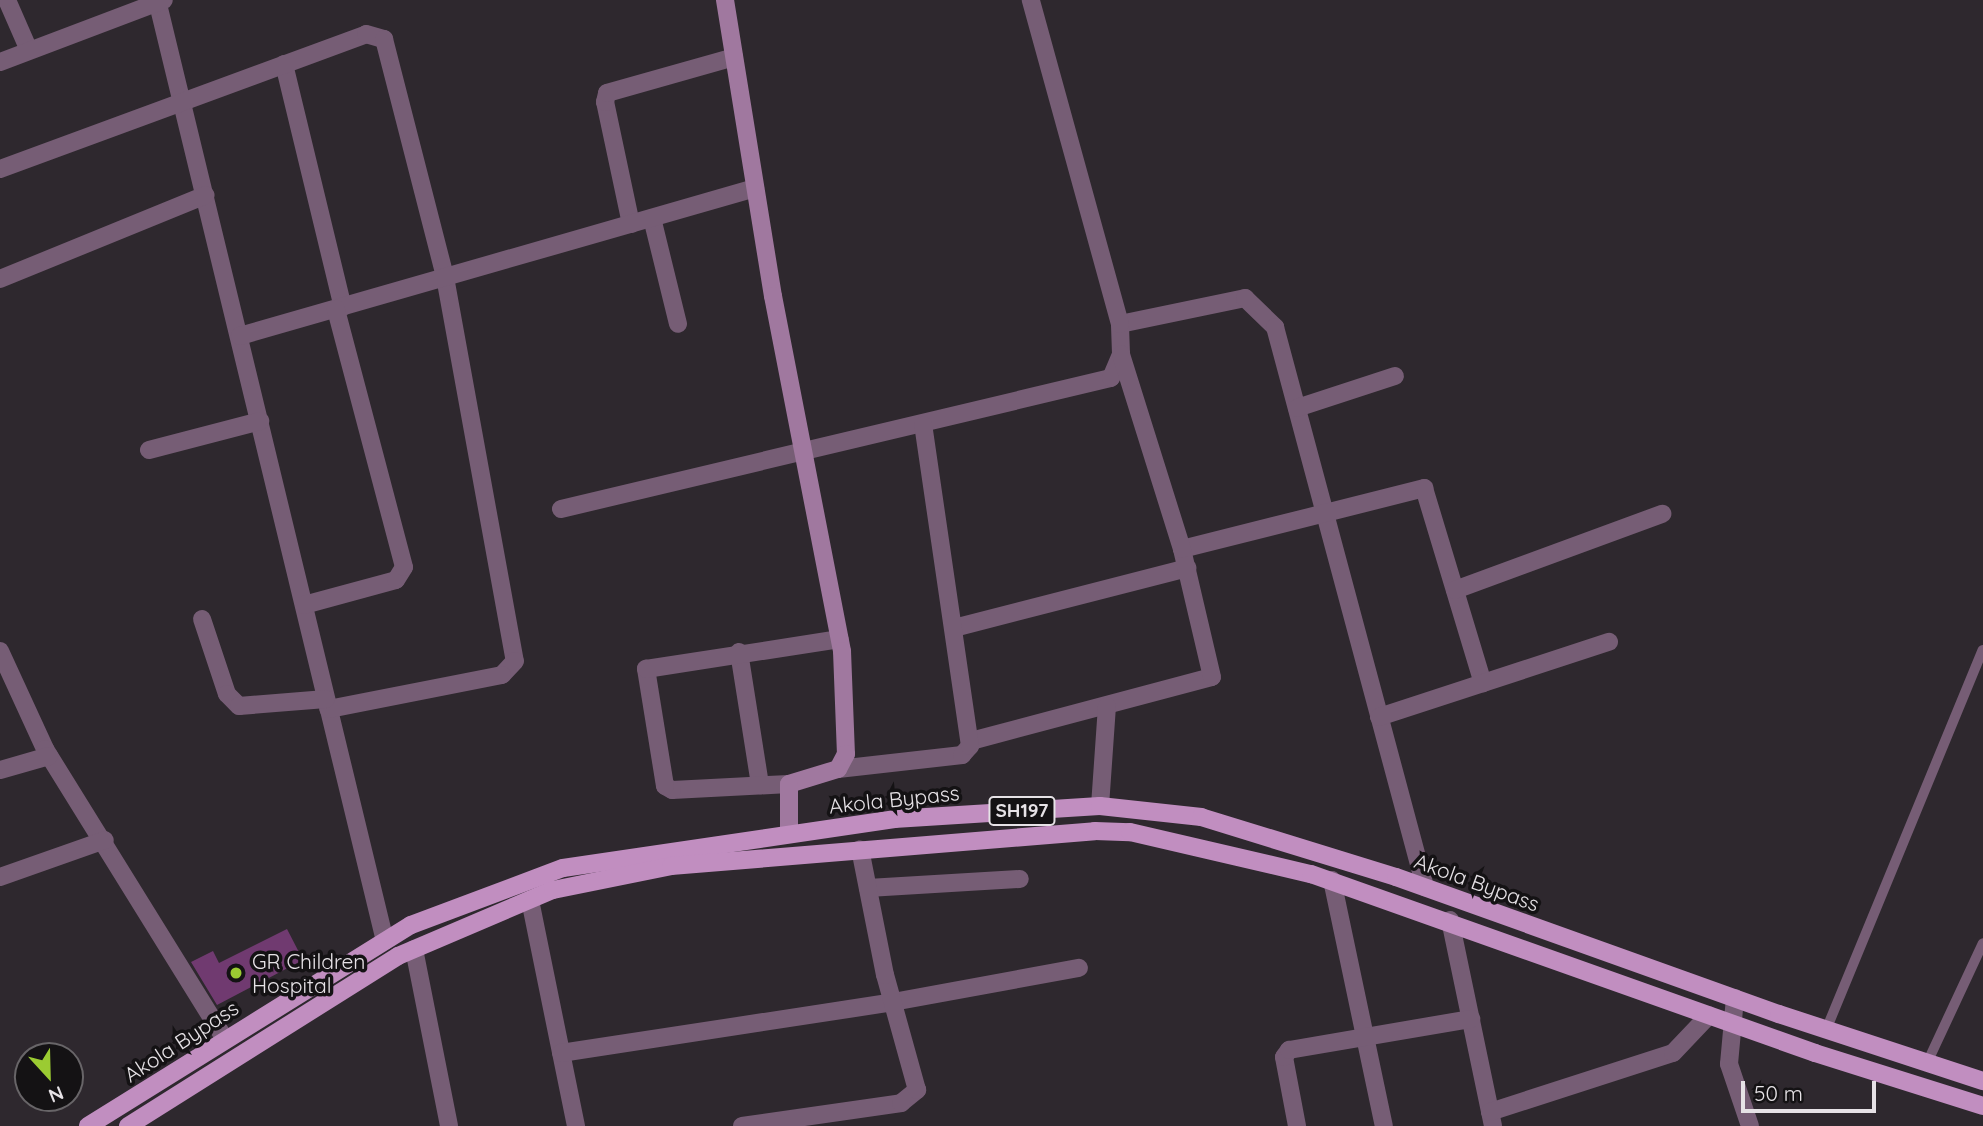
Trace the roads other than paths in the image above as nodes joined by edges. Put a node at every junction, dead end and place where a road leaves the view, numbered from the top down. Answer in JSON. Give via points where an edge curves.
{"nodes":[{"id":1,"x":7,"y":0,"type":"edge"},
{"id":2,"x":725,"y":0,"type":"edge"},
{"id":3,"x":1031,"y":0,"type":"edge"},
{"id":4,"x":160,"y":1,"type":"edge"},
{"id":5,"x":27,"y":48,"type":"junction"},
{"id":6,"x":734,"y":57,"type":"junction"},
{"id":7,"x":0,"y":62,"type":"edge"},
{"id":8,"x":284,"y":64,"type":"junction"},
{"id":9,"x":183,"y":101,"type":"junction"},
{"id":10,"x":0,"y":169,"type":"edge"},
{"id":11,"x":755,"y":188,"type":"junction"},
{"id":12,"x":206,"y":195,"type":"junction"},
{"id":13,"x":652,"y":218,"type":"junction"},
{"id":14,"x":631,"y":224,"type":"junction"},
{"id":15,"x":445,"y":277,"type":"junction"},
{"id":16,"x":0,"y":279,"type":"edge"},
{"id":17,"x":340,"y":308,"type":"junction"},
{"id":18,"x":678,"y":324,"type":"dead end"},
{"id":19,"x":1120,"y":324,"type":"junction"},
{"id":20,"x":240,"y":336,"type":"junction"},
{"id":21,"x":1121,"y":354,"type":"junction"},
{"id":22,"x":1395,"y":376,"type":"dead end"},
{"id":23,"x":1297,"y":408,"type":"junction"},
{"id":24,"x":260,"y":421,"type":"junction"},
{"id":25,"x":923,"y":425,"type":"junction"},
{"id":26,"x":149,"y":450,"type":"dead end"},
{"id":27,"x":804,"y":454,"type":"junction"},
{"id":28,"x":561,"y":509,"type":"dead end"},
{"id":29,"x":1324,"y":511,"type":"junction"},
{"id":30,"x":1662,"y":513,"type":"dead end"},
{"id":31,"x":1182,"y":549,"type":"junction"},
{"id":32,"x":1187,"y":568,"type":"junction"},
{"id":33,"x":1455,"y":590,"type":"junction"},
{"id":34,"x":304,"y":605,"type":"junction"},
{"id":35,"x":202,"y":619,"type":"dead end"},
{"id":36,"x":954,"y":628,"type":"junction"},
{"id":37,"x":839,"y":639,"type":"junction"},
{"id":38,"x":1609,"y":642,"type":"dead end"},
{"id":39,"x":0,"y":650,"type":"edge"},
{"id":40,"x":1983,"y":650,"type":"edge"},
{"id":41,"x":739,"y":652,"type":"junction"},
{"id":42,"x":1483,"y":683,"type":"junction"},
{"id":43,"x":327,"y":704,"type":"junction"},
{"id":44,"x":1107,"y":706,"type":"junction"},
{"id":45,"x":1379,"y":717,"type":"junction"},
{"id":46,"x":971,"y":741,"type":"junction"},
{"id":47,"x":49,"y":756,"type":"junction"},
{"id":48,"x":838,"y":769,"type":"junction"},
{"id":49,"x":0,"y":770,"type":"edge"},
{"id":50,"x":789,"y":784,"type":"junction"},
{"id":51,"x":760,"y":785,"type":"junction"},
{"id":52,"x":1100,"y":806,"type":"junction"},
{"id":53,"x":789,"y":834,"type":"junction"},
{"id":54,"x":105,"y":840,"type":"junction"},
{"id":55,"x":860,"y":849,"type":"junction"},
{"id":56,"x":0,"y":877,"type":"edge"},
{"id":57,"x":1396,"y":877,"type":"junction"},
{"id":58,"x":1020,"y":879,"type":"dead end"},
{"id":59,"x":1332,"y":880,"type":"junction"},
{"id":60,"x":1425,"y":887,"type":"junction"},
{"id":61,"x":868,"y":888,"type":"junction"},
{"id":62,"x":530,"y":900,"type":"junction"},
{"id":63,"x":1397,"y":902,"type":"junction"},
{"id":64,"x":1450,"y":920,"type":"junction"},
{"id":65,"x":385,"y":941,"type":"junction"},
{"id":66,"x":1983,"y":943,"type":"edge"},
{"id":67,"x":414,"y":949,"type":"junction"},
{"id":68,"x":1079,"y":968,"type":"dead end"},
{"id":69,"x":1735,"y":998,"type":"junction"},
{"id":70,"x":893,"y":1002,"type":"junction"},
{"id":71,"x":1709,"y":1015,"type":"junction"},
{"id":72,"x":1471,"y":1019,"type":"junction"},
{"id":73,"x":1729,"y":1022,"type":"junction"},
{"id":74,"x":1826,"y":1030,"type":"junction"},
{"id":75,"x":1364,"y":1034,"type":"junction"},
{"id":76,"x":225,"y":1039,"type":"junction"},
{"id":77,"x":561,"y":1053,"type":"junction"},
{"id":78,"x":1927,"y":1063,"type":"junction"},
{"id":79,"x":1983,"y":1080,"type":"edge"},
{"id":80,"x":1983,"y":1106,"type":"edge"},
{"id":81,"x":1492,"y":1119,"type":"edge"},
{"id":82,"x":88,"y":1126,"type":"edge"},
{"id":83,"x":128,"y":1126,"type":"edge"},
{"id":84,"x":449,"y":1126,"type":"edge"},
{"id":85,"x":576,"y":1126,"type":"edge"},
{"id":86,"x":743,"y":1126,"type":"edge"},
{"id":87,"x":1297,"y":1126,"type":"edge"},
{"id":88,"x":1384,"y":1126,"type":"edge"},
{"id":89,"x":1750,"y":1126,"type":"edge"}],
"edges":[{"from":1,"to":5,"type":"street"},
{"from":2,"to":6,"type":"street"},
{"from":3,"to":19,"type":"street"},
{"from":4,"to":5,"type":"street"},
{"from":4,"to":9,"type":"street"},
{"from":5,"to":7,"type":"street"},
{"from":6,"to":11,"type":"street"},
{"from":6,"to":14,"type":"street","via":[[607,93],[605,102]]},
{"from":8,"to":9,"type":"street"},
{"from":8,"to":15,"type":"street","via":[[366,34],[384,39]]},
{"from":8,"to":17,"type":"street"},
{"from":9,"to":10,"type":"street"},
{"from":9,"to":12,"type":"street"},
{"from":11,"to":13,"type":"street"},
{"from":11,"to":27,"type":"street"},
{"from":12,"to":16,"type":"street"},
{"from":12,"to":20,"type":"street"},
{"from":13,"to":14,"type":"street"},
{"from":13,"to":18,"type":"street"},
{"from":14,"to":15,"type":"street"},
{"from":15,"to":17,"type":"street"},
{"from":15,"to":43,"type":"street","via":[[515,661],[502,675]]},
{"from":17,"to":20,"type":"street"},
{"from":17,"to":34,"type":"street","via":[[404,567],[396,580]]},
{"from":19,"to":21,"type":"street"},
{"from":19,"to":23,"type":"street","via":[[1245,298],[1275,327]]},
{"from":20,"to":24,"type":"street"},
{"from":21,"to":25,"type":"street","via":[[1111,378]]},
{"from":21,"to":31,"type":"street"},
{"from":22,"to":23,"type":"street"},
{"from":23,"to":29,"type":"street"},
{"from":24,"to":26,"type":"street"},
{"from":24,"to":34,"type":"street"},
{"from":25,"to":27,"type":"street"},
{"from":25,"to":36,"type":"street"},
{"from":27,"to":28,"type":"street"},
{"from":27,"to":37,"type":"street"},
{"from":29,"to":31,"type":"street"},
{"from":29,"to":33,"type":"street","via":[[1424,488]]},
{"from":29,"to":45,"type":"street"},
{"from":30,"to":33,"type":"street"},
{"from":31,"to":32,"type":"street"},
{"from":32,"to":36,"type":"street"},
{"from":32,"to":44,"type":"street","via":[[1212,677]]},
{"from":33,"to":42,"type":"street"},
{"from":34,"to":43,"type":"street"},
{"from":35,"to":43,"type":"street","via":[[227,694],[239,706]]},
{"from":36,"to":46,"type":"street"},
{"from":37,"to":41,"type":"street"},
{"from":37,"to":48,"type":"street","via":[[846,754]]},
{"from":38,"to":42,"type":"street"},
{"from":39,"to":47,"type":"street"},
{"from":40,"to":74,"type":"lane"},
{"from":41,"to":51,"type":"street"},
{"from":41,"to":51,"type":"street","via":[[653,665],[644,676],[665,786],[672,790]]},
{"from":42,"to":45,"type":"street"},
{"from":43,"to":65,"type":"street"},
{"from":44,"to":46,"type":"street"},
{"from":44,"to":52,"type":"street"},
{"from":45,"to":60,"type":"street"},
{"from":46,"to":48,"type":"street","via":[[962,755]]},
{"from":47,"to":49,"type":"street"},
{"from":47,"to":54,"type":"street"},
{"from":48,"to":50,"type":"street"},
{"from":50,"to":51,"type":"street"},
{"from":50,"to":53,"type":"street"},
{"from":52,"to":53,"type":"main road","name":"Akola Bypass","number":"SH197","via":[[894,819]]},
{"from":52,"to":57,"type":"main road","name":"Akola Bypass","number":"SH197","via":[[1201,817]]},
{"from":53,"to":65,"type":"main road","name":"Akola Bypass","number":"SH197","via":[[576,864],[430,915]]},
{"from":54,"to":56,"type":"street"},
{"from":54,"to":76,"type":"street"},
{"from":55,"to":59,"type":"main road","name":"Akola Bypass","number":"SH197","via":[[1130,832]]},
{"from":55,"to":61,"type":"street"},
{"from":55,"to":62,"type":"main road","name":"Akola Bypass","number":"SH197","via":[[671,866],[553,890]]},
{"from":57,"to":60,"type":"main road","name":"Akola Bypass","number":"SH197"},
{"from":57,"to":63,"type":"main road"},
{"from":58,"to":61,"type":"street"},
{"from":59,"to":63,"type":"main road","name":"Akola Bypass","number":"SH197"},
{"from":59,"to":75,"type":"street"},
{"from":60,"to":69,"type":"main road","name":"Akola Bypass","number":"SH197"},
{"from":61,"to":70,"type":"street"},
{"from":62,"to":67,"type":"main road","name":"Akola Bypass","number":"SH197"},
{"from":62,"to":77,"type":"street"},
{"from":63,"to":64,"type":"main road","name":"Akola Bypass","number":"SH197"},
{"from":64,"to":71,"type":"main road","name":"Akola Bypass","number":"SH197"},
{"from":64,"to":72,"type":"street"},
{"from":65,"to":76,"type":"main road","name":"Akola Bypass","number":"SH197"},
{"from":66,"to":78,"type":"lane"},
{"from":67,"to":83,"type":"main road","name":"Akola Bypass","number":"SH197","via":[[373,970]]},
{"from":67,"to":84,"type":"street"},
{"from":68,"to":70,"type":"street"},
{"from":69,"to":73,"type":"street"},
{"from":69,"to":74,"type":"main road","name":"Akola Bypass","number":"SH197"},
{"from":70,"to":77,"type":"street"},
{"from":70,"to":86,"type":"street","via":[[917,1082],[911,1098]]},
{"from":71,"to":73,"type":"main road","name":"Akola Bypass","number":"SH197"},
{"from":71,"to":81,"type":"street","via":[[1685,1046],[1673,1053]]},
{"from":72,"to":75,"type":"street"},
{"from":72,"to":81,"type":"street"},
{"from":73,"to":80,"type":"main road","name":"Akola Bypass","number":"SH197"},
{"from":73,"to":89,"type":"street","via":[[1730,1069]]},
{"from":74,"to":78,"type":"main road","name":"Akola Bypass","number":"SH197"},
{"from":75,"to":87,"type":"street","via":[[1286,1053]]},
{"from":75,"to":88,"type":"street"},
{"from":76,"to":82,"type":"main road","name":"Akola Bypass","number":"SH197"},
{"from":77,"to":85,"type":"street"},
{"from":78,"to":79,"type":"main road","name":"Akola Bypass","number":"SH197"}]}
